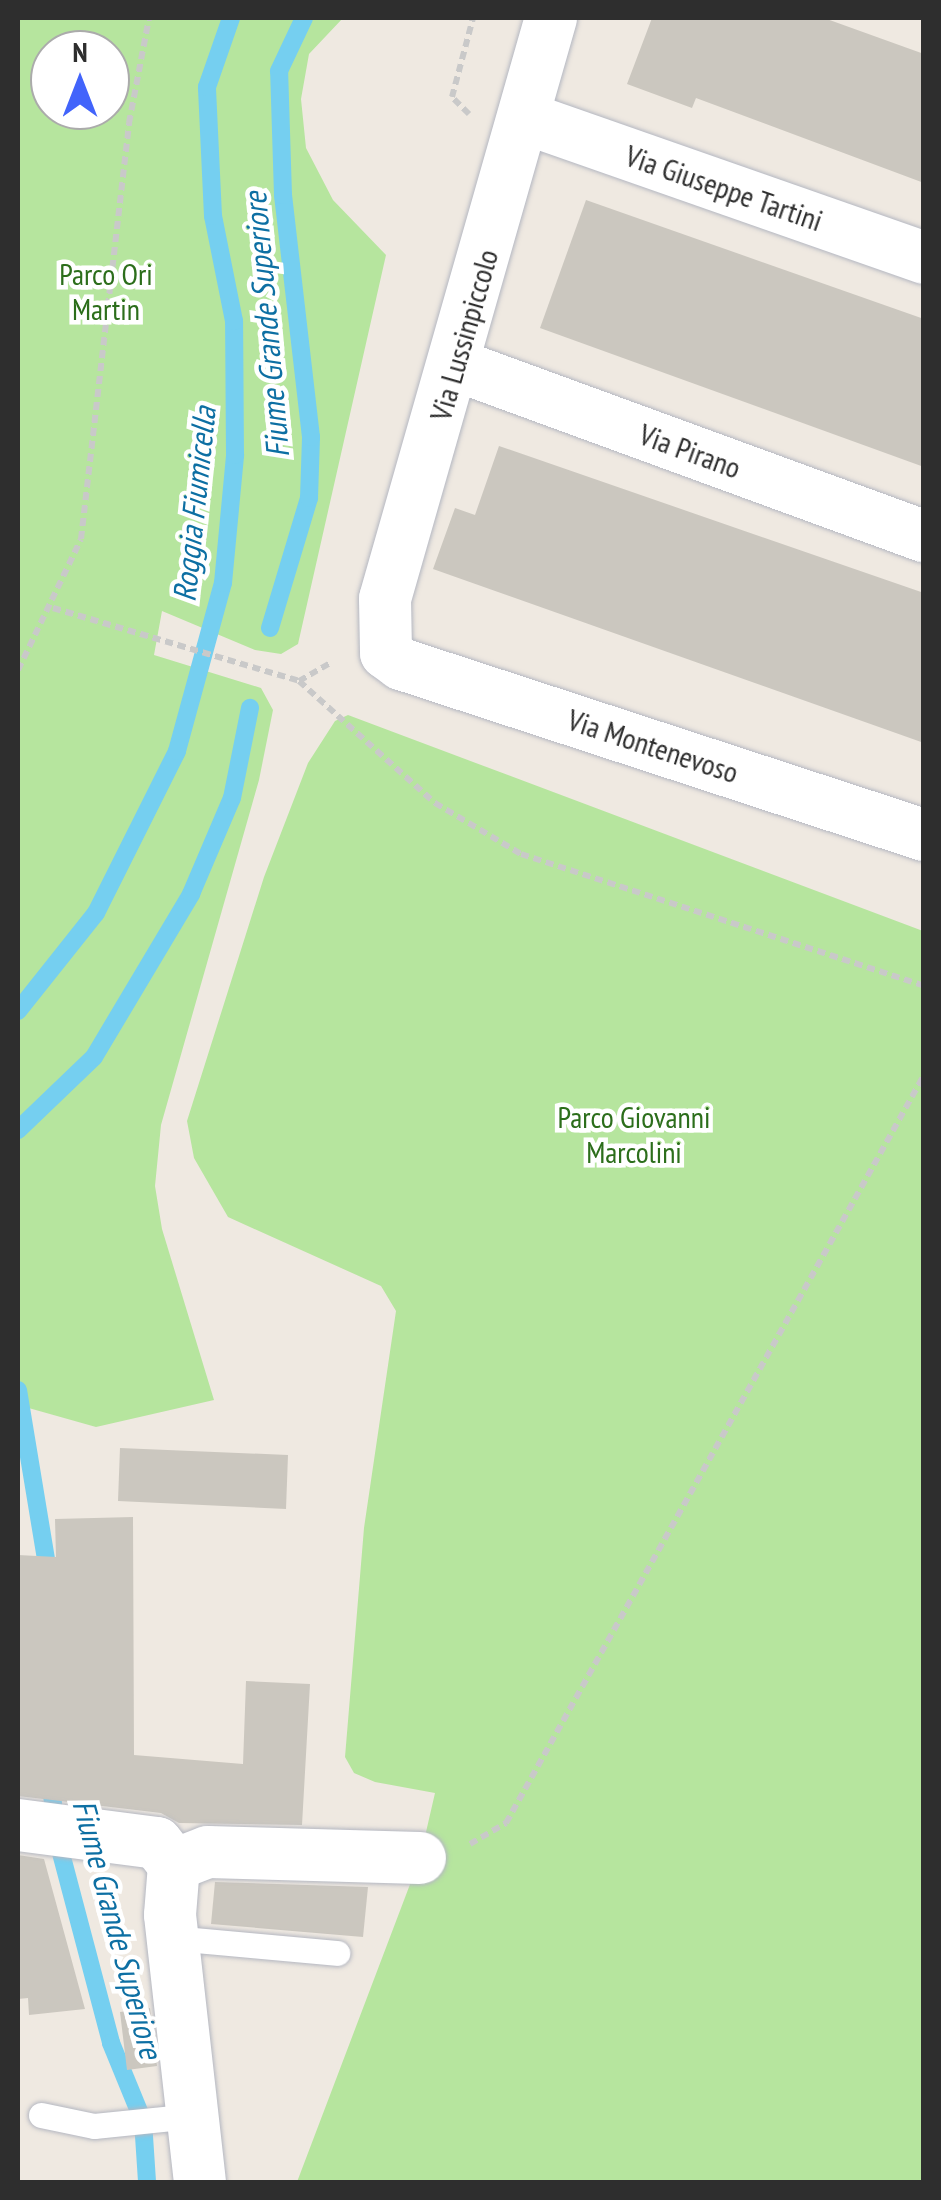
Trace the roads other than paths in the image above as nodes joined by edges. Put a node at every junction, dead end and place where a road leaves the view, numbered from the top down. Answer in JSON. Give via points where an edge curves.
{"nodes":[{"id":1,"x":551,"y":18,"type":"edge"},
{"id":2,"x":526,"y":118,"type":"junction"},
{"id":3,"x":924,"y":258,"type":"edge"},
{"id":4,"x":456,"y":365,"type":"junction"},
{"id":5,"x":924,"y":536,"type":"edge"},
{"id":6,"x":386,"y":653,"type":"joint"},
{"id":7,"x":924,"y":835,"type":"edge"},
{"id":8,"x":43,"y":1828,"type":"edge"},
{"id":9,"x":420,"y":1858,"type":"road end"},
{"id":10,"x":174,"y":1865,"type":"junction"},
{"id":11,"x":173,"y":1938,"type":"junction"},
{"id":12,"x":337,"y":1953,"type":"dead end"},
{"id":13,"x":41,"y":2115,"type":"dead end"},
{"id":14,"x":193,"y":2116,"type":"junction"},
{"id":15,"x":200,"y":2182,"type":"edge"}],
"edges":[{"from":1,"to":2,"type":"street","name":"Via Lussinpiccolo"},
{"from":2,"to":3,"type":"street","name":"Via Giuseppe Tartini"},
{"from":2,"to":4,"type":"street","name":"Via Lussinpiccolo"},
{"from":4,"to":5,"type":"street","name":"Via Pirano"},
{"from":4,"to":6,"type":"street","name":"Via Lussinpiccolo","via":[[385,599]]},
{"from":6,"to":7,"type":"street","name":"Via Montenevoso","via":[[402,664]]},
{"from":8,"to":10,"type":"street","via":[[157,1843]]},
{"from":9,"to":10,"type":"street","via":[[208,1852]]},
{"from":10,"to":11,"type":"street"},
{"from":11,"to":12,"type":"lane"},
{"from":11,"to":14,"type":"street"},
{"from":13,"to":14,"type":"lane","via":[[94,2126]]},
{"from":14,"to":15,"type":"street"}]}
